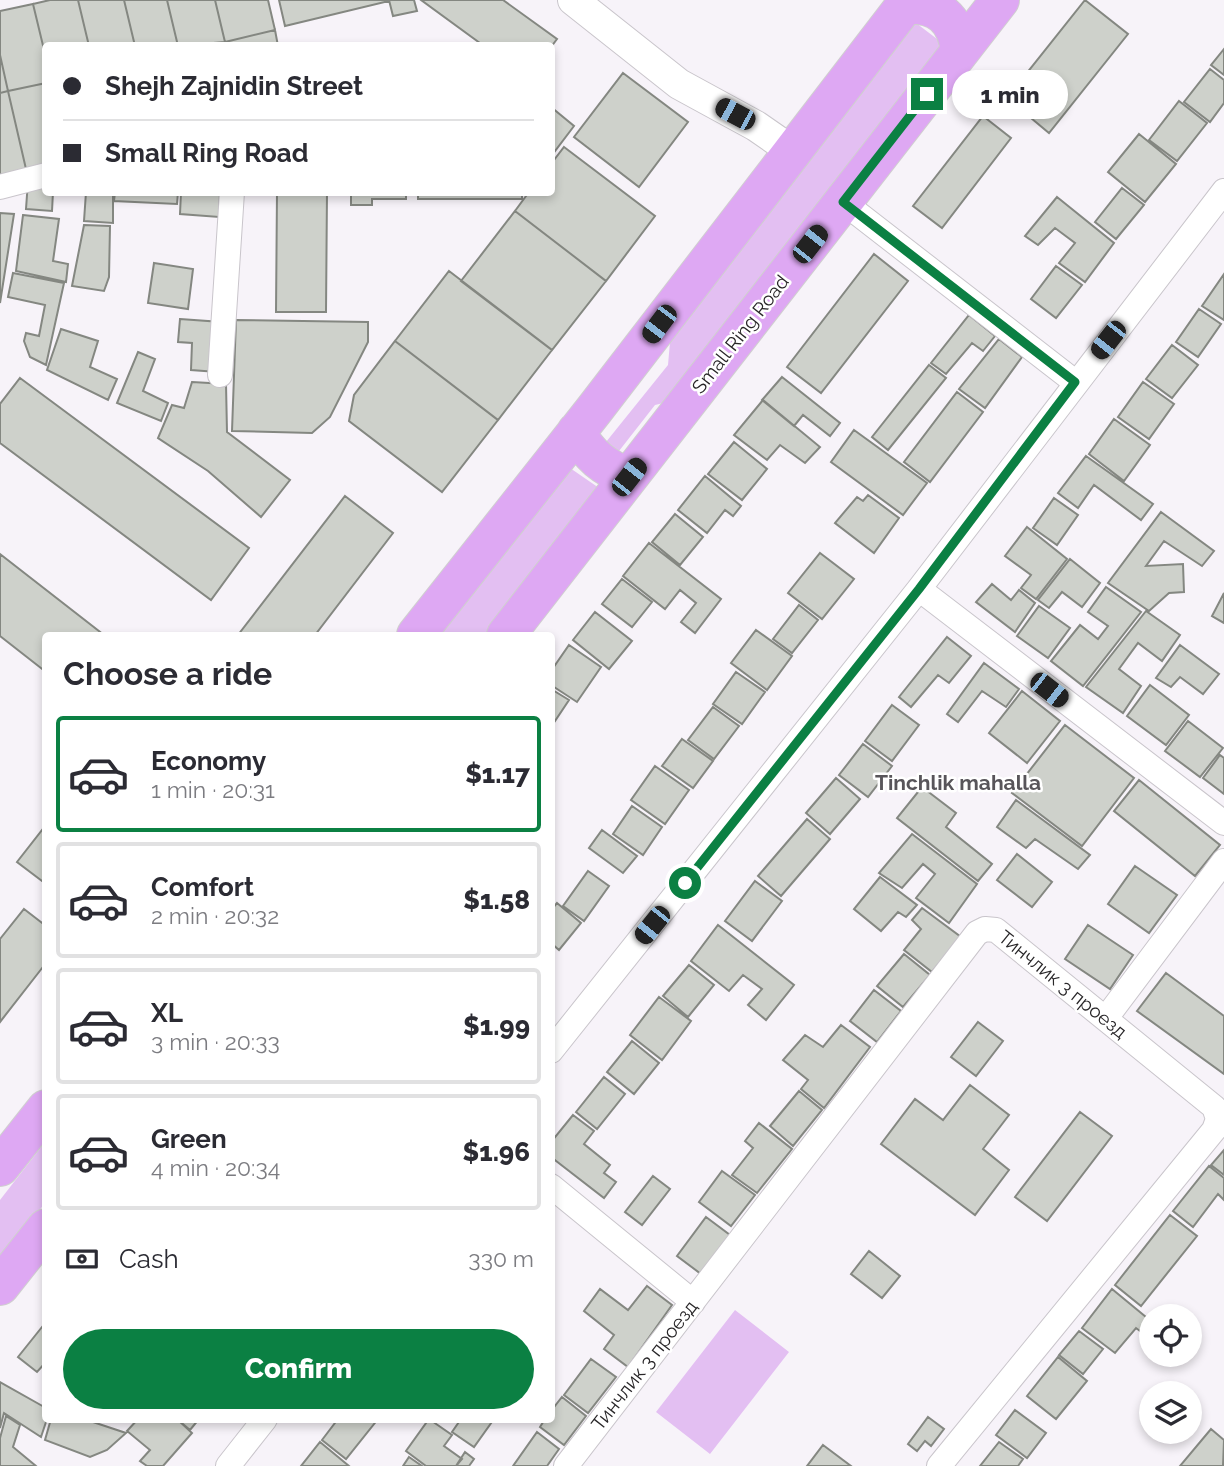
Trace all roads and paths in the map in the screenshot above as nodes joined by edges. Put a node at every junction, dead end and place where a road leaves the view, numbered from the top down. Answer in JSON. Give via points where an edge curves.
{"nodes":[{"id":1,"x":573,"y":0,"type":"edge"},
{"id":2,"x":1000,"y":0,"type":"edge"},
{"id":3,"x":907,"y":3,"type":"edge"},
{"id":4,"x":960,"y":51,"type":"junction"},
{"id":5,"x":792,"y":151,"type":"junction"},
{"id":6,"x":42,"y":176,"type":"edge"},
{"id":7,"x":0,"y":187,"type":"edge"},
{"id":8,"x":1224,"y":191,"type":"edge"},
{"id":9,"x":232,"y":196,"type":"edge"},
{"id":10,"x":843,"y":202,"type":"junction"},
{"id":11,"x":220,"y":376,"type":"dead end"},
{"id":12,"x":1075,"y":382,"type":"junction"},
{"id":13,"x":576,"y":432,"type":"junction"},
{"id":14,"x":629,"y":477,"type":"junction"},
{"id":15,"x":919,"y":589,"type":"junction"},
{"id":16,"x":418,"y":632,"type":"edge"},
{"id":17,"x":508,"y":632,"type":"edge"},
{"id":18,"x":1224,"y":824,"type":"edge"},
{"id":19,"x":1224,"y":862,"type":"edge"},
{"id":20,"x":1106,"y":1018,"type":"junction"},
{"id":21,"x":555,"y":1046,"type":"edge"},
{"id":22,"x":42,"y":1114,"type":"edge"},
{"id":23,"x":0,"y":1167,"type":"edge"},
{"id":24,"x":555,"y":1189,"type":"edge"},
{"id":25,"x":42,"y":1233,"type":"edge"},
{"id":26,"x":0,"y":1286,"type":"edge"},
{"id":27,"x":693,"y":1302,"type":"junction"},
{"id":28,"x":262,"y":1423,"type":"edge"},
{"id":29,"x":228,"y":1466,"type":"edge"},
{"id":30,"x":566,"y":1466,"type":"edge"},
{"id":31,"x":939,"y":1466,"type":"edge"}],
"edges":[{"from":1,"to":5,"type":"street","via":[[679,84]]},
{"from":2,"to":4,"type":"highway","name":"Small Ring Road"},
{"from":3,"to":4,"type":"highway","via":[[944,13],[956,29]]},
{"from":3,"to":5,"type":"highway"},
{"from":4,"to":10,"type":"highway","name":"Small Ring Road"},
{"from":5,"to":13,"type":"highway"},
{"from":6,"to":7,"type":"street"},
{"from":8,"to":12,"type":"street"},
{"from":9,"to":11,"type":"street"},
{"from":10,"to":12,"type":"street"},
{"from":10,"to":14,"type":"highway","name":"Small Ring Road"},
{"from":12,"to":15,"type":"street"},
{"from":13,"to":14,"type":"highway","via":[[600,463]]},
{"from":13,"to":16,"type":"highway"},
{"from":14,"to":17,"type":"highway","name":"Small Ring Road"},
{"from":15,"to":18,"type":"street"},
{"from":15,"to":21,"type":"street"},
{"from":19,"to":20,"type":"street"},
{"from":20,"to":27,"type":"street","name":"Тинчлик 3 проезд","via":[[996,930],[977,933]]},
{"from":20,"to":31,"type":"street","name":"Тинчлик 3 проезд","via":[[1214,1107],[1218,1119],[1214,1130]]},
{"from":22,"to":23,"type":"highway"},
{"from":24,"to":27,"type":"street"},
{"from":25,"to":26,"type":"highway"},
{"from":27,"to":30,"type":"street","name":"Тинчлик 3 проезд"},
{"from":28,"to":29,"type":"street"}]}
